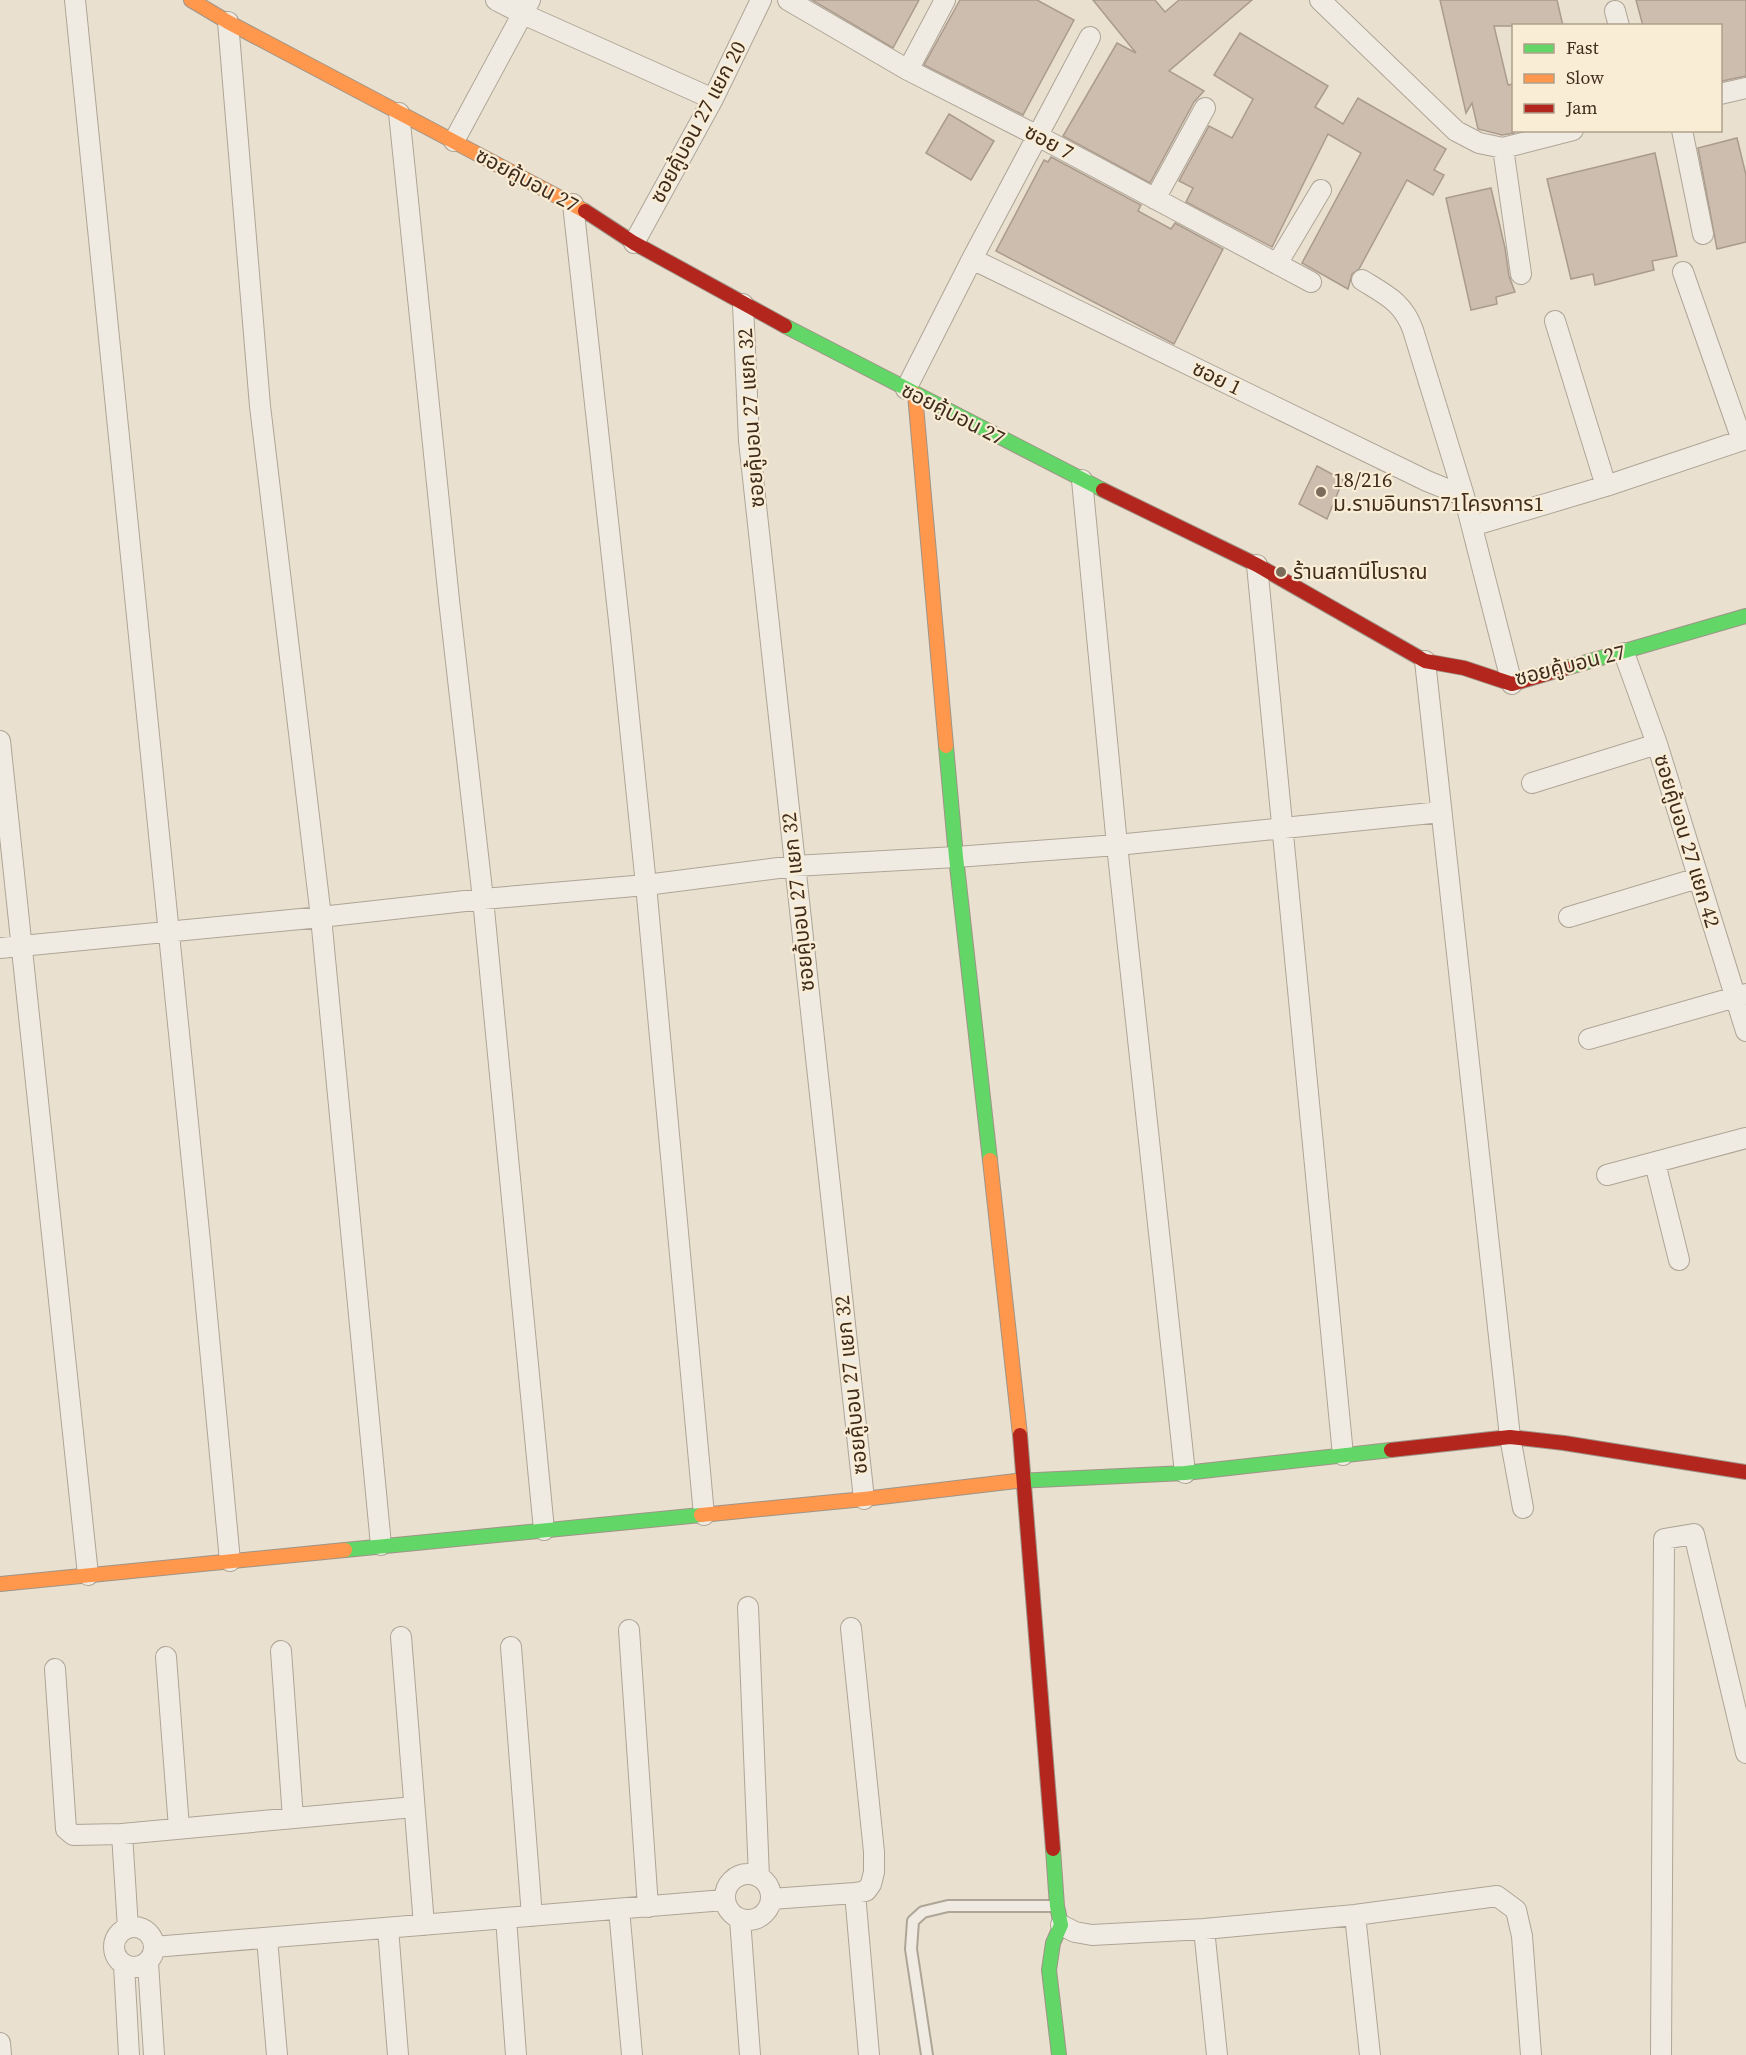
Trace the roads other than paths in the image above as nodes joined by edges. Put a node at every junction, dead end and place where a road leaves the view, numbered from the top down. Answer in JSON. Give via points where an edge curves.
{"nodes":[{"id":1,"x":75,"y":0,"type":"edge"},
{"id":2,"x":191,"y":0,"type":"edge"},
{"id":3,"x":496,"y":0,"type":"edge"},
{"id":4,"x":761,"y":0,"type":"edge"},
{"id":5,"x":788,"y":0,"type":"edge"},
{"id":6,"x":945,"y":0,"type":"edge"},
{"id":7,"x":1320,"y":0,"type":"edge"},
{"id":8,"x":527,"y":7,"type":"edge"},
{"id":9,"x":228,"y":22,"type":"junction"},
{"id":10,"x":1090,"y":37,"type":"dead end"},
{"id":11,"x":908,"y":70,"type":"junction"},
{"id":12,"x":1746,"y":88,"type":"edge"},
{"id":13,"x":1722,"y":94,"type":"edge"},
{"id":14,"x":713,"y":99,"type":"junction"},
{"id":15,"x":1205,"y":108,"type":"dead end"},
{"id":16,"x":399,"y":113,"type":"junction"},
{"id":17,"x":1565,"y":132,"type":"edge"},
{"id":18,"x":1682,"y":132,"type":"edge"},
{"id":19,"x":1036,"y":135,"type":"junction"},
{"id":20,"x":454,"y":141,"type":"junction"},
{"id":21,"x":1503,"y":148,"type":"junction"},
{"id":22,"x":1321,"y":190,"type":"dead end"},
{"id":23,"x":1155,"y":199,"type":"junction"},
{"id":24,"x":573,"y":204,"type":"junction"},
{"id":25,"x":1703,"y":234,"type":"dead end"},
{"id":26,"x":634,"y":243,"type":"junction"},
{"id":27,"x":972,"y":259,"type":"junction"},
{"id":28,"x":1278,"y":264,"type":"junction"},
{"id":29,"x":1683,"y":272,"type":"dead end"},
{"id":30,"x":1521,"y":274,"type":"dead end"},
{"id":31,"x":1362,"y":280,"type":"dead end"},
{"id":32,"x":1311,"y":282,"type":"dead end"},
{"id":33,"x":743,"y":304,"type":"junction"},
{"id":34,"x":1555,"y":321,"type":"dead end"},
{"id":35,"x":910,"y":392,"type":"junction"},
{"id":36,"x":1744,"y":439,"type":"edge"},
{"id":37,"x":1082,"y":480,"type":"junction"},
{"id":38,"x":1606,"y":486,"type":"junction"},
{"id":39,"x":1464,"y":496,"type":"junction"},
{"id":40,"x":1472,"y":526,"type":"junction"},
{"id":41,"x":1257,"y":565,"type":"junction"},
{"id":42,"x":1746,"y":616,"type":"edge"},
{"id":43,"x":1624,"y":653,"type":"junction"},
{"id":44,"x":1425,"y":661,"type":"junction"},
{"id":45,"x":1512,"y":684,"type":"junction"},
{"id":46,"x":0,"y":741,"type":"edge"},
{"id":47,"x":1657,"y":744,"type":"junction"},
{"id":48,"x":1532,"y":783,"type":"dead end"},
{"id":49,"x":1441,"y":812,"type":"junction"},
{"id":50,"x":1283,"y":828,"type":"junction"},
{"id":51,"x":1117,"y":845,"type":"junction"},
{"id":52,"x":956,"y":857,"type":"junction"},
{"id":53,"x":794,"y":866,"type":"junction"},
{"id":54,"x":1698,"y":878,"type":"junction"},
{"id":55,"x":646,"y":885,"type":"junction"},
{"id":56,"x":483,"y":899,"type":"junction"},
{"id":57,"x":321,"y":917,"type":"junction"},
{"id":58,"x":1569,"y":917,"type":"dead end"},
{"id":59,"x":169,"y":931,"type":"junction"},
{"id":60,"x":21,"y":946,"type":"junction"},
{"id":61,"x":0,"y":948,"type":"edge"},
{"id":62,"x":1741,"y":996,"type":"edge"},
{"id":63,"x":1746,"y":1030,"type":"edge"},
{"id":64,"x":1589,"y":1039,"type":"dead end"},
{"id":65,"x":1746,"y":1138,"type":"edge"},
{"id":66,"x":1655,"y":1163,"type":"junction"},
{"id":67,"x":1607,"y":1175,"type":"dead end"},
{"id":68,"x":1679,"y":1260,"type":"dead end"},
{"id":69,"x":1510,"y":1437,"type":"junction"},
{"id":70,"x":1343,"y":1455,"type":"junction"},
{"id":71,"x":1746,"y":1472,"type":"edge"},
{"id":72,"x":1185,"y":1473,"type":"junction"},
{"id":73,"x":1025,"y":1480,"type":"junction"},
{"id":74,"x":864,"y":1499,"type":"junction"},
{"id":75,"x":1522,"y":1508,"type":"dead end"},
{"id":76,"x":704,"y":1515,"type":"junction"},
{"id":77,"x":544,"y":1530,"type":"junction"},
{"id":78,"x":381,"y":1545,"type":"junction"},
{"id":79,"x":230,"y":1561,"type":"junction"},
{"id":80,"x":88,"y":1575,"type":"junction"},
{"id":81,"x":0,"y":1584,"type":"edge"},
{"id":82,"x":748,"y":1607,"type":"dead end"},
{"id":83,"x":851,"y":1628,"type":"dead end"},
{"id":84,"x":629,"y":1630,"type":"dead end"},
{"id":85,"x":401,"y":1637,"type":"dead end"},
{"id":86,"x":512,"y":1647,"type":"dead end"},
{"id":87,"x":281,"y":1651,"type":"dead end"},
{"id":88,"x":166,"y":1657,"type":"dead end"},
{"id":89,"x":55,"y":1669,"type":"dead end"},
{"id":90,"x":1746,"y":1753,"type":"edge"},
{"id":91,"x":414,"y":1807,"type":"junction"},
{"id":92,"x":293,"y":1818,"type":"junction"},
{"id":93,"x":179,"y":1828,"type":"junction"},
{"id":94,"x":122,"y":1834,"type":"junction"},
{"id":95,"x":759,"y":1877,"type":"junction"},
{"id":96,"x":855,"y":1893,"type":"junction"},
{"id":97,"x":771,"y":1899,"type":"junction"},
{"id":98,"x":724,"y":1900,"type":"junction"},
{"id":99,"x":648,"y":1907,"type":"junction"},
{"id":100,"x":619,"y":1909,"type":"junction"},
{"id":101,"x":1059,"y":1915,"type":"junction"},
{"id":102,"x":1355,"y":1915,"type":"junction"},
{"id":103,"x":532,"y":1916,"type":"junction"},
{"id":104,"x":506,"y":1918,"type":"junction"},
{"id":105,"x":740,"y":1919,"type":"junction"},
{"id":106,"x":424,"y":1925,"type":"junction"},
{"id":107,"x":128,"y":1928,"type":"junction"},
{"id":108,"x":388,"y":1928,"type":"junction"},
{"id":109,"x":1204,"y":1929,"type":"junction"},
{"id":110,"x":267,"y":1938,"type":"junction"},
{"id":111,"x":151,"y":1955,"type":"junction"},
{"id":112,"x":124,"y":1965,"type":"junction"},
{"id":113,"x":0,"y":2043,"type":"edge"},
{"id":114,"x":1,"y":2055,"type":"edge"},
{"id":115,"x":129,"y":2055,"type":"edge"},
{"id":116,"x":154,"y":2055,"type":"edge"},
{"id":117,"x":277,"y":2055,"type":"edge"},
{"id":118,"x":398,"y":2055,"type":"edge"},
{"id":119,"x":516,"y":2055,"type":"edge"},
{"id":120,"x":632,"y":2055,"type":"edge"},
{"id":121,"x":750,"y":2055,"type":"edge"},
{"id":122,"x":869,"y":2055,"type":"edge"},
{"id":123,"x":927,"y":2055,"type":"edge"},
{"id":124,"x":1059,"y":2055,"type":"edge"},
{"id":125,"x":1217,"y":2055,"type":"edge"},
{"id":126,"x":1370,"y":2055,"type":"edge"},
{"id":127,"x":1531,"y":2055,"type":"edge"},
{"id":128,"x":1661,"y":2055,"type":"edge"}],
"edges":[{"from":1,"to":59,"type":"street"},
{"from":2,"to":9,"type":"street","name":"ซอยคู้บอน 27"},
{"from":3,"to":8,"type":"street"},
{"from":4,"to":14,"type":"street","name":"ซอยคู้บอน 27 แยก 20"},
{"from":5,"to":11,"type":"street","name":"ซอย 7"},
{"from":6,"to":11,"type":"street"},
{"from":7,"to":21,"type":"street","via":[[1456,131],[1479,143]]},
{"from":8,"to":14,"type":"street"},
{"from":8,"to":20,"type":"street"},
{"from":9,"to":16,"type":"street","name":"ซอยคู้บอน 27"},
{"from":9,"to":57,"type":"street","via":[[261,406]]},
{"from":10,"to":19,"type":"street"},
{"from":11,"to":19,"type":"street","name":"ซอย 7"},
{"from":12,"to":13,"type":"street"},
{"from":14,"to":26,"type":"street","name":"ซอยคู้บอน 27 แยก 20"},
{"from":15,"to":23,"type":"street"},
{"from":16,"to":20,"type":"street","name":"ซอยคู้บอน 27"},
{"from":16,"to":56,"type":"street"},
{"from":17,"to":21,"type":"street"},
{"from":18,"to":25,"type":"street"},
{"from":19,"to":23,"type":"street","name":"ซอย 7"},
{"from":19,"to":27,"type":"street"},
{"from":20,"to":24,"type":"street","name":"ซอยคู้บอน 27"},
{"from":21,"to":30,"type":"street"},
{"from":22,"to":28,"type":"street"},
{"from":23,"to":28,"type":"street","name":"ซอย 7"},
{"from":24,"to":26,"type":"street","name":"ซอยคู้บอน 27"},
{"from":24,"to":55,"type":"street"},
{"from":26,"to":33,"type":"street","name":"ซอยคู้บอน 27"},
{"from":27,"to":35,"type":"street"},
{"from":27,"to":39,"type":"street","name":"ซอย 1"},
{"from":28,"to":32,"type":"street","name":"ซอย 7"},
{"from":29,"to":36,"type":"street"},
{"from":31,"to":39,"type":"street","via":[[1392,298],[1407,313]]},
{"from":33,"to":35,"type":"street","name":"ซอยคู้บอน 27"},
{"from":33,"to":53,"type":"street","name":"ซอยคู้บอน 27 แยก 32","via":[[749,441]]},
{"from":34,"to":38,"type":"street"},
{"from":35,"to":37,"type":"street","name":"ซอยคู้บอน 27"},
{"from":35,"to":52,"type":"street"},
{"from":36,"to":38,"type":"street"},
{"from":37,"to":41,"type":"street","name":"ซอยคู้บอน 27"},
{"from":37,"to":51,"type":"street"},
{"from":38,"to":40,"type":"street"},
{"from":39,"to":40,"type":"street"},
{"from":40,"to":45,"type":"street"},
{"from":41,"to":44,"type":"street","name":"ซอยคู้บอน 27"},
{"from":41,"to":50,"type":"street"},
{"from":42,"to":43,"type":"street","name":"ซอยคู้บอน 27"},
{"from":43,"to":45,"type":"street","name":"ซอยคู้บอน 27"},
{"from":43,"to":47,"type":"street","name":"ซอยคู้บอน 27 แยก 42"},
{"from":44,"to":45,"type":"street","name":"ซอยคู้บอน 27","via":[[1464,668]]},
{"from":44,"to":49,"type":"street"},
{"from":46,"to":60,"type":"street"},
{"from":47,"to":48,"type":"street"},
{"from":47,"to":54,"type":"street","name":"ซอยคู้บอน 27 แยก 42"},
{"from":49,"to":50,"type":"street"},
{"from":49,"to":69,"type":"street"},
{"from":50,"to":51,"type":"street"},
{"from":50,"to":70,"type":"street"},
{"from":51,"to":52,"type":"street"},
{"from":51,"to":72,"type":"street"},
{"from":52,"to":53,"type":"street"},
{"from":52,"to":73,"type":"street"},
{"from":53,"to":55,"type":"street"},
{"from":53,"to":74,"type":"street","name":"ซอยคู้บอน 27 แยก 32"},
{"from":54,"to":58,"type":"street"},
{"from":54,"to":62,"type":"street","name":"ซอยคู้บอน 27 แยก 42"},
{"from":55,"to":56,"type":"street"},
{"from":55,"to":76,"type":"street"},
{"from":56,"to":57,"type":"street"},
{"from":56,"to":77,"type":"street"},
{"from":57,"to":59,"type":"street"},
{"from":57,"to":78,"type":"street"},
{"from":59,"to":60,"type":"street"},
{"from":59,"to":79,"type":"street"},
{"from":60,"to":61,"type":"street"},
{"from":60,"to":80,"type":"street"},
{"from":62,"to":63,"type":"street","name":"ซอยคู้บอน 27 แยก 42"},
{"from":62,"to":64,"type":"street"},
{"from":65,"to":66,"type":"street"},
{"from":66,"to":67,"type":"street"},
{"from":66,"to":68,"type":"street"},
{"from":69,"to":70,"type":"street"},
{"from":69,"to":71,"type":"street"},
{"from":69,"to":75,"type":"street"},
{"from":70,"to":72,"type":"street"},
{"from":72,"to":73,"type":"street"},
{"from":73,"to":74,"type":"street"},
{"from":73,"to":101,"type":"street"},
{"from":74,"to":76,"type":"street"},
{"from":76,"to":77,"type":"street"},
{"from":77,"to":78,"type":"street"},
{"from":78,"to":79,"type":"street"},
{"from":79,"to":80,"type":"street"},
{"from":80,"to":81,"type":"street"},
{"from":82,"to":95,"type":"street"},
{"from":83,"to":96,"type":"street","via":[[874,1852],[871,1884],[866,1891]]},
{"from":84,"to":99,"type":"street"},
{"from":85,"to":91,"type":"street"},
{"from":86,"to":103,"type":"street"},
{"from":87,"to":92,"type":"street"},
{"from":88,"to":93,"type":"street"},
{"from":89,"to":94,"type":"street","via":[[66,1829],[73,1835]]},
{"from":90,"to":128,"type":"street","via":[[1695,1534],[1664,1539]]},
{"from":91,"to":92,"type":"street"},
{"from":91,"to":106,"type":"street"},
{"from":92,"to":93,"type":"street"},
{"from":93,"to":94,"type":"street"},
{"from":94,"to":107,"type":"street"},
{"from":95,"to":97,"type":"street","via":[[766,1882]]},
{"from":95,"to":98,"type":"street","via":[[743,1874],[735,1878],[725,1891]]},
{"from":96,"to":97,"type":"street"},
{"from":96,"to":122,"type":"street"},
{"from":97,"to":105,"type":"street","via":[[757,1919]]},
{"from":98,"to":99,"type":"street"},
{"from":98,"to":105,"type":"street","via":[[732,1915]]},
{"from":99,"to":100,"type":"street"},
{"from":100,"to":103,"type":"street"},
{"from":100,"to":120,"type":"street"},
{"from":101,"to":109,"type":"street","via":[[1075,1932],[1092,1935]]},
{"from":101,"to":123,"type":"lane","via":[[948,1906],[922,1912],[913,1921],[911,1949]]},
{"from":101,"to":124,"type":"street","via":[[1049,1970]]},
{"from":102,"to":109,"type":"street"},
{"from":102,"to":126,"type":"street"},
{"from":102,"to":127,"type":"street","via":[[1497,1896],[1516,1910],[1522,1936]]},
{"from":103,"to":104,"type":"street"},
{"from":104,"to":106,"type":"street"},
{"from":104,"to":119,"type":"street"},
{"from":105,"to":121,"type":"street"},
{"from":106,"to":108,"type":"street"},
{"from":107,"to":111,"type":"street","via":[[141,1928],[151,1936]]},
{"from":107,"to":112,"type":"street","via":[[118,1936],[114,1948]]},
{"from":108,"to":110,"type":"street"},
{"from":108,"to":118,"type":"street"},
{"from":109,"to":125,"type":"street"},
{"from":110,"to":111,"type":"street"},
{"from":110,"to":117,"type":"street"},
{"from":111,"to":112,"type":"street","via":[[132,1967]]},
{"from":111,"to":116,"type":"street"},
{"from":112,"to":115,"type":"street"},
{"from":113,"to":114,"type":"street"}]}
